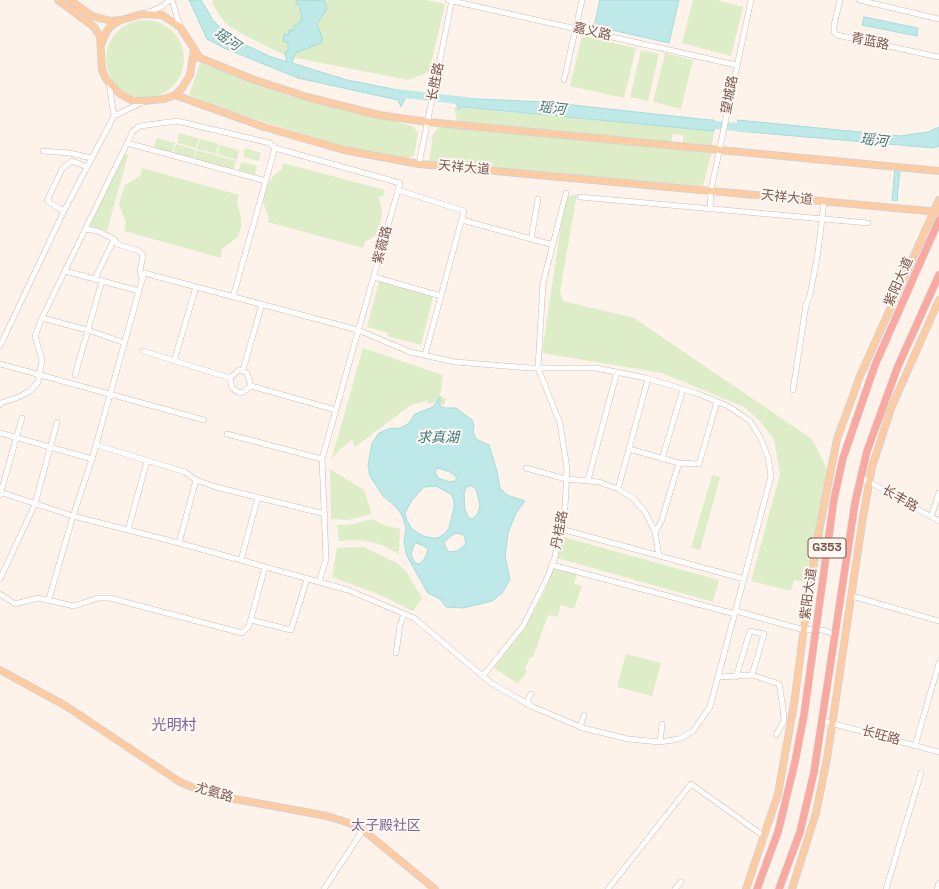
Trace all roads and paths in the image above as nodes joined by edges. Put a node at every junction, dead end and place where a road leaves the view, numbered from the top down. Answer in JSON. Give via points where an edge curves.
{"nodes":[{"id":1,"x":58,"y":0,"type":"edge"},
{"id":2,"x":70,"y":0,"type":"edge"},
{"id":3,"x":169,"y":0,"type":"edge"},
{"id":4,"x":172,"y":0,"type":"edge"},
{"id":5,"x":451,"y":0,"type":"edge"},
{"id":6,"x":582,"y":0,"type":"edge"},
{"id":7,"x":751,"y":0,"type":"edge"},
{"id":8,"x":840,"y":0,"type":"edge"},
{"id":9,"x":859,"y":0,"type":"edge"},
{"id":10,"x":147,"y":13,"type":"junction"},
{"id":11,"x":939,"y":19,"type":"edge"},
{"id":12,"x":121,"y":20,"type":"junction"},
{"id":13,"x":180,"y":27,"type":"junction"},
{"id":14,"x":576,"y":29,"type":"junction"},
{"id":15,"x":100,"y":47,"type":"junction"},
{"id":16,"x":194,"y":50,"type":"junction"},
{"id":17,"x":939,"y":58,"type":"edge"},
{"id":18,"x":736,"y":65,"type":"junction"},
{"id":19,"x":564,"y":80,"type":"dead end"},
{"id":20,"x":109,"y":83,"type":"junction"},
{"id":21,"x":175,"y":95,"type":"junction"},
{"id":22,"x":144,"y":101,"type":"junction"},
{"id":23,"x":114,"y":116,"type":"junction"},
{"id":24,"x":428,"y":122,"type":"junction"},
{"id":25,"x":127,"y":144,"type":"junction"},
{"id":26,"x":720,"y":146,"type":"junction"},
{"id":27,"x":275,"y":148,"type":"junction"},
{"id":28,"x":43,"y":151,"type":"dead end"},
{"id":29,"x":92,"y":158,"type":"junction"},
{"id":30,"x":419,"y":164,"type":"junction"},
{"id":31,"x":87,"y":167,"type":"junction"},
{"id":32,"x":939,"y":171,"type":"edge"},
{"id":33,"x":266,"y":181,"type":"junction"},
{"id":34,"x":398,"y":190,"type":"junction"},
{"id":35,"x":711,"y":190,"type":"junction"},
{"id":36,"x":566,"y":193,"type":"dead end"},
{"id":37,"x":580,"y":197,"type":"dead end"},
{"id":38,"x":538,"y":199,"type":"dead end"},
{"id":39,"x":939,"y":200,"type":"edge"},
{"id":40,"x":824,"y":202,"type":"junction"},
{"id":41,"x":710,"y":209,"type":"junction"},
{"id":42,"x":64,"y":211,"type":"junction"},
{"id":43,"x":936,"y":212,"type":"edge"},
{"id":44,"x":822,"y":219,"type":"junction"},
{"id":45,"x":462,"y":220,"type":"junction"},
{"id":46,"x":939,"y":220,"type":"edge"},
{"id":47,"x":868,"y":223,"type":"dead end"},
{"id":48,"x":86,"y":229,"type":"junction"},
{"id":49,"x":114,"y":239,"type":"junction"},
{"id":50,"x":531,"y":239,"type":"junction"},
{"id":51,"x":553,"y":245,"type":"junction"},
{"id":52,"x":65,"y":271,"type":"junction"},
{"id":53,"x":939,"y":275,"type":"edge"},
{"id":54,"x":374,"y":277,"type":"junction"},
{"id":55,"x":95,"y":279,"type":"junction"},
{"id":56,"x":142,"y":280,"type":"junction"},
{"id":57,"x":102,"y":281,"type":"junction"},
{"id":58,"x":196,"y":287,"type":"junction"},
{"id":59,"x":139,"y":291,"type":"junction"},
{"id":60,"x":442,"y":296,"type":"junction"},
{"id":61,"x":233,"y":297,"type":"junction"},
{"id":62,"x":939,"y":300,"type":"edge"},
{"id":63,"x":262,"y":304,"type":"junction"},
{"id":64,"x":937,"y":309,"type":"edge"},
{"id":65,"x":42,"y":318,"type":"junction"},
{"id":66,"x":359,"y":330,"type":"junction"},
{"id":67,"x":88,"y":331,"type":"junction"},
{"id":68,"x":124,"y":343,"type":"junction"},
{"id":69,"x":0,"y":346,"type":"edge"},
{"id":70,"x":143,"y":351,"type":"dead end"},
{"id":71,"x":425,"y":356,"type":"junction"},
{"id":72,"x":174,"y":361,"type":"junction"},
{"id":73,"x":0,"y":364,"type":"edge"},
{"id":74,"x":538,"y":368,"type":"junction"},
{"id":75,"x":243,"y":370,"type":"junction"},
{"id":76,"x":617,"y":372,"type":"junction"},
{"id":77,"x":40,"y":375,"type":"junction"},
{"id":78,"x":75,"y":376,"type":"dead end"},
{"id":79,"x":230,"y":378,"type":"junction"},
{"id":80,"x":648,"y":379,"type":"junction"},
{"id":81,"x":251,"y":386,"type":"junction"},
{"id":82,"x":683,"y":389,"type":"junction"},
{"id":83,"x":793,"y":390,"type":"dead end"},
{"id":84,"x":110,"y":393,"type":"junction"},
{"id":85,"x":718,"y":402,"type":"junction"},
{"id":86,"x":0,"y":405,"type":"edge"},
{"id":87,"x":336,"y":410,"type":"junction"},
{"id":88,"x":22,"y":418,"type":"dead end"},
{"id":89,"x":204,"y":420,"type":"dead end"},
{"id":90,"x":57,"y":422,"type":"dead end"},
{"id":91,"x":0,"y":433,"type":"edge"},
{"id":92,"x":227,"y":434,"type":"dead end"},
{"id":93,"x":17,"y":438,"type":"junction"},
{"id":94,"x":96,"y":445,"type":"junction"},
{"id":95,"x":49,"y":447,"type":"junction"},
{"id":96,"x":629,"y":449,"type":"junction"},
{"id":97,"x":92,"y":459,"type":"junction"},
{"id":98,"x":322,"y":459,"type":"junction"},
{"id":99,"x":662,"y":459,"type":"junction"},
{"id":100,"x":147,"y":460,"type":"junction"},
{"id":101,"x":679,"y":463,"type":"junction"},
{"id":102,"x":526,"y":468,"type":"dead end"},
{"id":103,"x":861,"y":477,"type":"junction"},
{"id":104,"x":566,"y":479,"type":"junction"},
{"id":105,"x":196,"y":480,"type":"junction"},
{"id":106,"x":588,"y":480,"type":"junction"},
{"id":107,"x":870,"y":481,"type":"junction"},
{"id":108,"x":618,"y":489,"type":"junction"},
{"id":109,"x":0,"y":493,"type":"edge"},
{"id":110,"x":939,"y":493,"type":"edge"},
{"id":111,"x":258,"y":497,"type":"junction"},
{"id":112,"x":35,"y":504,"type":"junction"},
{"id":113,"x":325,"y":514,"type":"junction"},
{"id":114,"x":73,"y":516,"type":"junction"},
{"id":115,"x":931,"y":517,"type":"junction"},
{"id":116,"x":939,"y":521,"type":"edge"},
{"id":117,"x":561,"y":529,"type":"junction"},
{"id":118,"x":128,"y":530,"type":"junction"},
{"id":119,"x":655,"y":532,"type":"junction"},
{"id":120,"x":179,"y":543,"type":"junction"},
{"id":121,"x":659,"y":556,"type":"junction"},
{"id":122,"x":241,"y":560,"type":"junction"},
{"id":123,"x":552,"y":565,"type":"junction"},
{"id":124,"x":265,"y":567,"type":"junction"},
{"id":125,"x":307,"y":578,"type":"junction"},
{"id":126,"x":0,"y":579,"type":"edge"},
{"id":127,"x":744,"y":579,"type":"junction"},
{"id":128,"x":319,"y":582,"type":"junction"},
{"id":129,"x":810,"y":586,"type":"tunnel mouth"},
{"id":130,"x":0,"y":594,"type":"edge"},
{"id":131,"x":852,"y":596,"type":"junction"},
{"id":132,"x":808,"y":598,"type":"tunnel mouth"},
{"id":133,"x":50,"y":599,"type":"junction"},
{"id":134,"x":735,"y":613,"type":"junction"},
{"id":135,"x":404,"y":614,"type":"junction"},
{"id":136,"x":251,"y":620,"type":"junction"},
{"id":137,"x":939,"y":621,"type":"edge"},
{"id":138,"x":816,"y":629,"type":"junction"},
{"id":139,"x":804,"y":630,"type":"junction"},
{"id":140,"x":835,"y":641,"type":"junction"},
{"id":141,"x":396,"y":653,"type":"dead end"},
{"id":142,"x":939,"y":663,"type":"edge"},
{"id":143,"x":0,"y":670,"type":"edge"},
{"id":144,"x":752,"y":675,"type":"junction"},
{"id":145,"x":483,"y":676,"type":"junction"},
{"id":146,"x":719,"y":676,"type":"junction"},
{"id":147,"x":736,"y":677,"type":"junction"},
{"id":148,"x":532,"y":694,"type":"dead end"},
{"id":149,"x":526,"y":704,"type":"junction"},
{"id":150,"x":584,"y":715,"type":"dead end"},
{"id":151,"x":823,"y":721,"type":"junction"},
{"id":152,"x":833,"y":723,"type":"junction"},
{"id":153,"x":662,"y":724,"type":"dead end"},
{"id":154,"x":580,"y":727,"type":"junction"},
{"id":155,"x":776,"y":735,"type":"dead end"},
{"id":156,"x":660,"y":742,"type":"junction"},
{"id":157,"x":915,"y":746,"type":"junction"},
{"id":158,"x":939,"y":752,"type":"edge"},
{"id":159,"x":921,"y":773,"type":"dead end"},
{"id":160,"x":363,"y":830,"type":"junction"},
{"id":161,"x":765,"y":837,"type":"junction"},
{"id":162,"x":681,"y":882,"type":"dead end"},
{"id":163,"x":939,"y":883,"type":"edge"},
{"id":164,"x":324,"y":889,"type":"edge"},
{"id":165,"x":435,"y":889,"type":"edge"},
{"id":166,"x":608,"y":889,"type":"edge"},
{"id":167,"x":675,"y":889,"type":"edge"},
{"id":168,"x":746,"y":889,"type":"edge"},
{"id":169,"x":757,"y":889,"type":"edge"},
{"id":170,"x":779,"y":889,"type":"edge"},
{"id":171,"x":792,"y":889,"type":"edge"},
{"id":172,"x":886,"y":889,"type":"edge"},
{"id":173,"x":937,"y":889,"type":"edge"}],
"edges":[{"from":1,"to":15,"type":"main road","via":[[94,27],[100,36]]},
{"from":2,"to":12,"type":"main road","via":[[92,16],[111,21]]},
{"from":3,"to":10,"type":"street","via":[[163,6]]},
{"from":4,"to":13,"type":"street"},
{"from":5,"to":14,"type":"street","name":"嘉义路"},
{"from":5,"to":24,"type":"street","name":"长胜路"},
{"from":6,"to":14,"type":"street"},
{"from":7,"to":18,"type":"street","name":"望城路"},
{"from":8,"to":17,"type":"street","name":"青蓝路","via":[[834,25],[834,32],[837,35]]},
{"from":9,"to":11,"type":"street"},
{"from":10,"to":12,"type":"main road"},
{"from":10,"to":13,"type":"main road","via":[[162,15]]},
{"from":12,"to":15,"type":"main road","via":[[107,31]]},
{"from":13,"to":16,"type":"main road"},
{"from":14,"to":18,"type":"street","name":"嘉义路"},
{"from":14,"to":19,"type":"street"},
{"from":15,"to":20,"type":"main road","via":[[102,70]]},
{"from":16,"to":21,"type":"main road","via":[[190,75]]},
{"from":16,"to":24,"type":"main road","via":[[200,58],[307,97],[379,115]]},
{"from":18,"to":26,"type":"street","name":"望城路"},
{"from":20,"to":22,"type":"main road","via":[[120,94],[133,101]]},
{"from":20,"to":23,"type":"street"},
{"from":21,"to":22,"type":"main road"},
{"from":21,"to":30,"type":"main road","name":"天祥大道","via":[[264,127],[344,150]]},
{"from":22,"to":23,"type":"street"},
{"from":23,"to":29,"type":"street"},
{"from":24,"to":26,"type":"main road"},
{"from":24,"to":30,"type":"street","name":"长胜路"},
{"from":25,"to":27,"type":"street","via":[[133,131],[140,126],[177,121],[270,144]]},
{"from":25,"to":33,"type":"street"},
{"from":25,"to":48,"type":"street"},
{"from":26,"to":32,"type":"main road"},
{"from":26,"to":35,"type":"street","name":"望城路"},
{"from":27,"to":33,"type":"street"},
{"from":27,"to":34,"type":"street","via":[[400,183]]},
{"from":28,"to":29,"type":"street"},
{"from":29,"to":31,"type":"street"},
{"from":30,"to":35,"type":"main road","name":"天祥大道"},
{"from":31,"to":42,"type":"street"},
{"from":31,"to":42,"type":"street","via":[[72,161],[62,169],[47,202]]},
{"from":33,"to":61,"type":"street"},
{"from":34,"to":45,"type":"street","via":[[464,211]]},
{"from":34,"to":54,"type":"street","name":"紫薇路"},
{"from":35,"to":40,"type":"main road","name":"天祥大道"},
{"from":35,"to":41,"type":"street","name":"望城路"},
{"from":36,"to":51,"type":"street"},
{"from":37,"to":41,"type":"street"},
{"from":38,"to":50,"type":"street"},
{"from":39,"to":43,"type":"main road"},
{"from":40,"to":43,"type":"main road","name":"天祥大道"},
{"from":40,"to":44,"type":"street"},
{"from":41,"to":44,"type":"street"},
{"from":42,"to":69,"type":"street"},
{"from":43,"to":129,"type":"main road","via":[[860,376],[837,439]]},
{"from":44,"to":47,"type":"street"},
{"from":44,"to":83,"type":"street"},
{"from":45,"to":50,"type":"street"},
{"from":45,"to":60,"type":"street"},
{"from":46,"to":138,"type":"highway","name":"紫阳大道","number":"G353","via":[[875,365],[843,458],[834,499]]},
{"from":48,"to":49,"type":"street","via":[[97,230]]},
{"from":48,"to":52,"type":"street"},
{"from":49,"to":55,"type":"street"},
{"from":49,"to":56,"type":"street","via":[[117,244],[139,251],[143,255],[140,271]]},
{"from":50,"to":51,"type":"street"},
{"from":51,"to":74,"type":"street","via":[[543,283]]},
{"from":52,"to":55,"type":"street"},
{"from":52,"to":65,"type":"street"},
{"from":53,"to":103,"type":"highway","number":"G353","via":[[898,366],[867,452]]},
{"from":54,"to":60,"type":"street"},
{"from":54,"to":66,"type":"street","name":"紫薇路"},
{"from":55,"to":57,"type":"street"},
{"from":56,"to":58,"type":"street","via":[[144,273]]},
{"from":56,"to":59,"type":"street"},
{"from":57,"to":59,"type":"street"},
{"from":57,"to":67,"type":"street"},
{"from":58,"to":61,"type":"street"},
{"from":58,"to":72,"type":"street"},
{"from":59,"to":68,"type":"street"},
{"from":60,"to":71,"type":"street"},
{"from":61,"to":63,"type":"street"},
{"from":62,"to":64,"type":"main road"},
{"from":63,"to":66,"type":"street"},
{"from":63,"to":75,"type":"street"},
{"from":64,"to":107,"type":"main road","via":[[892,406],[872,467]]},
{"from":65,"to":67,"type":"street"},
{"from":65,"to":77,"type":"street","via":[[35,336],[42,360]]},
{"from":66,"to":71,"type":"street"},
{"from":66,"to":87,"type":"street","name":"紫薇路"},
{"from":67,"to":68,"type":"street"},
{"from":67,"to":78,"type":"street"},
{"from":68,"to":84,"type":"street"},
{"from":70,"to":72,"type":"street"},
{"from":71,"to":74,"type":"street","via":[[455,362]]},
{"from":72,"to":79,"type":"street"},
{"from":73,"to":77,"type":"street"},
{"from":74,"to":76,"type":"street","via":[[596,368]]},
{"from":74,"to":104,"type":"street","name":"丹桂路","via":[[560,423],[567,469]]},
{"from":75,"to":79,"type":"street","via":[[239,370]]},
{"from":75,"to":81,"type":"street"},
{"from":76,"to":80,"type":"street"},
{"from":76,"to":106,"type":"street"},
{"from":77,"to":84,"type":"street"},
{"from":77,"to":86,"type":"street","via":[[38,382],[30,391]]},
{"from":79,"to":81,"type":"street","via":[[232,388],[238,392],[242,393]]},
{"from":80,"to":82,"type":"street"},
{"from":80,"to":96,"type":"street"},
{"from":81,"to":87,"type":"street"},
{"from":82,"to":85,"type":"street"},
{"from":82,"to":99,"type":"street"},
{"from":84,"to":89,"type":"street"},
{"from":84,"to":94,"type":"street"},
{"from":85,"to":101,"type":"street","via":[[699,464]]},
{"from":85,"to":127,"type":"street","via":[[750,421],[768,457],[771,476]]},
{"from":87,"to":98,"type":"street","name":"紫薇路"},
{"from":88,"to":93,"type":"street"},
{"from":90,"to":95,"type":"street"},
{"from":91,"to":93,"type":"street"},
{"from":92,"to":98,"type":"street"},
{"from":93,"to":95,"type":"street"},
{"from":93,"to":109,"type":"street"},
{"from":94,"to":97,"type":"street"},
{"from":94,"to":100,"type":"street"},
{"from":95,"to":97,"type":"street"},
{"from":95,"to":112,"type":"street"},
{"from":96,"to":99,"type":"street"},
{"from":96,"to":108,"type":"street"},
{"from":97,"to":114,"type":"street"},
{"from":98,"to":113,"type":"street","name":"紫薇路"},
{"from":99,"to":101,"type":"street"},
{"from":100,"to":105,"type":"street","via":[[185,472]]},
{"from":100,"to":118,"type":"street"},
{"from":101,"to":119,"type":"street","via":[[661,522]]},
{"from":102,"to":104,"type":"street"},
{"from":103,"to":107,"type":"street","name":"长丰路"},
{"from":103,"to":140,"type":"highway","number":"G353"},
{"from":104,"to":106,"type":"street"},
{"from":104,"to":117,"type":"street","name":"丹桂路"},
{"from":105,"to":111,"type":"street"},
{"from":105,"to":120,"type":"street"},
{"from":106,"to":108,"type":"street"},
{"from":107,"to":115,"type":"street","name":"长丰路"},
{"from":107,"to":131,"type":"main road"},
{"from":108,"to":119,"type":"street","via":[[633,498],[645,512]]},
{"from":109,"to":112,"type":"street"},
{"from":110,"to":115,"type":"street"},
{"from":111,"to":113,"type":"street"},
{"from":111,"to":122,"type":"street"},
{"from":112,"to":114,"type":"street"},
{"from":112,"to":126,"type":"street"},
{"from":113,"to":128,"type":"street","name":"紫薇路","via":[[326,559]]},
{"from":114,"to":118,"type":"street"},
{"from":114,"to":133,"type":"street"},
{"from":115,"to":116,"type":"street","name":"长丰路"},
{"from":117,"to":121,"type":"street"},
{"from":117,"to":123,"type":"street","name":"丹桂路"},
{"from":118,"to":120,"type":"street"},
{"from":119,"to":121,"type":"street"},
{"from":120,"to":122,"type":"street"},
{"from":121,"to":127,"type":"street"},
{"from":122,"to":124,"type":"street"},
{"from":123,"to":134,"type":"street"},
{"from":123,"to":145,"type":"street","name":"丹桂路","via":[[523,626]]},
{"from":124,"to":125,"type":"street"},
{"from":124,"to":136,"type":"street"},
{"from":125,"to":128,"type":"street"},
{"from":125,"to":136,"type":"street","via":[[291,630]]},
{"from":127,"to":134,"type":"street"},
{"from":128,"to":135,"type":"street","via":[[348,590]]},
{"from":130,"to":133,"type":"street","via":[[16,604],[38,598]]},
{"from":131,"to":137,"type":"street"},
{"from":131,"to":152,"type":"main road"},
{"from":132,"to":139,"type":"main road"},
{"from":133,"to":136,"type":"street","via":[[74,606],[98,598],[110,598],[242,633]]},
{"from":134,"to":139,"type":"street"},
{"from":134,"to":146,"type":"street"},
{"from":135,"to":141,"type":"street"},
{"from":135,"to":145,"type":"street","via":[[414,618]]},
{"from":138,"to":139,"type":"street"},
{"from":138,"to":140,"type":"street","via":[[833,634]]},
{"from":138,"to":169,"type":"highway","name":"紫阳大道","number":"G353","via":[[804,715],[788,795],[778,832]]},
{"from":139,"to":161,"type":"main road","via":[[778,794]]},
{"from":140,"to":151,"type":"highway","number":"G353"},
{"from":142,"to":157,"type":"street"},
{"from":143,"to":160,"type":"main road","name":"尤氨路","via":[[49,694],[180,782],[224,797],[327,816]]},
{"from":144,"to":147,"type":"street"},
{"from":144,"to":147,"type":"street","via":[[764,634],[750,631]]},
{"from":144,"to":155,"type":"street","via":[[779,684],[784,721]]},
{"from":145,"to":149,"type":"street"},
{"from":146,"to":147,"type":"street"},
{"from":146,"to":156,"type":"street","via":[[710,707],[693,731],[679,739]]},
{"from":148,"to":149,"type":"street"},
{"from":149,"to":154,"type":"street"},
{"from":150,"to":154,"type":"street"},
{"from":151,"to":152,"type":"street","name":"长旺路"},
{"from":151,"to":170,"type":"highway","number":"G353","via":[[800,832]]},
{"from":152,"to":157,"type":"street","name":"长旺路"},
{"from":152,"to":171,"type":"main road","via":[[816,813]]},
{"from":153,"to":156,"type":"street"},
{"from":154,"to":156,"type":"street","via":[[628,739]]},
{"from":157,"to":158,"type":"street","name":"长旺路"},
{"from":159,"to":172,"type":"street"},
{"from":160,"to":164,"type":"street"},
{"from":160,"to":165,"type":"main road","name":"尤氨路"},
{"from":161,"to":166,"type":"street","via":[[691,784]]},
{"from":161,"to":168,"type":"main road"},
{"from":162,"to":167,"type":"street"},
{"from":163,"to":173,"type":"street"}]}
